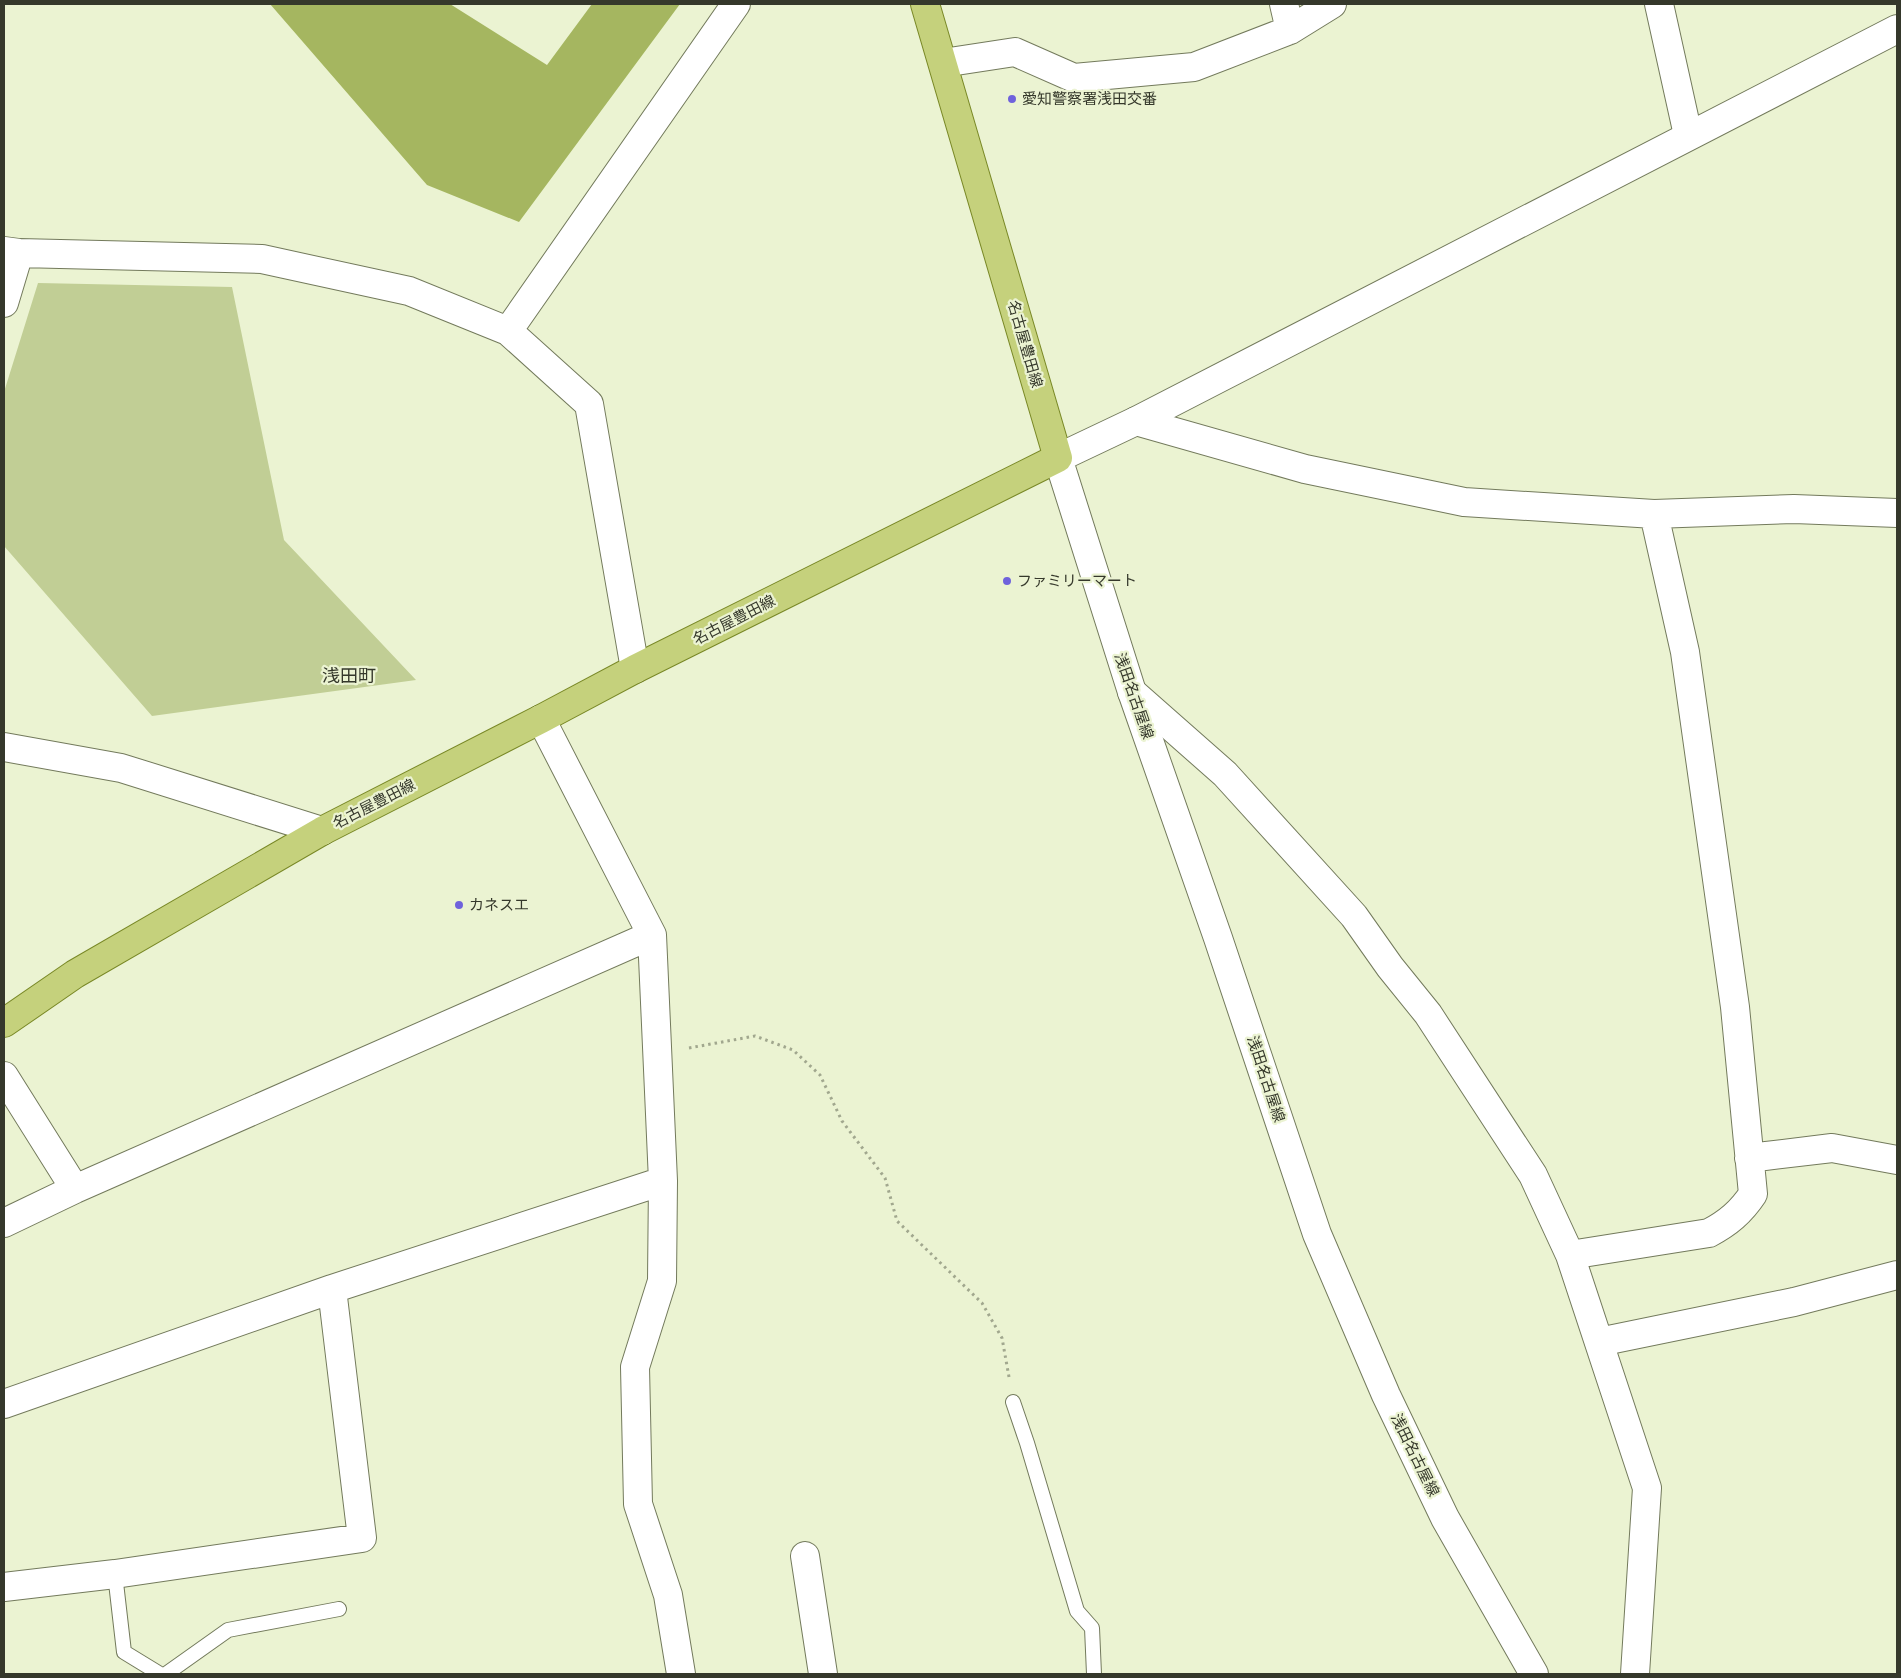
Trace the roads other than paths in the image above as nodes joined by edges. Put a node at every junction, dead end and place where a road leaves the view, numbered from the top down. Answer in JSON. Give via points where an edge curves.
{"nodes":[{"id":1,"x":736,"y":4,"type":"edge"},
{"id":2,"x":925,"y":4,"type":"edge"},
{"id":3,"x":1284,"y":4,"type":"edge"},
{"id":4,"x":1332,"y":4,"type":"edge"},
{"id":5,"x":1659,"y":4,"type":"edge"},
{"id":6,"x":1897,"y":29,"type":"edge"},
{"id":7,"x":1290,"y":30,"type":"junction"},
{"id":8,"x":943,"y":63,"type":"junction"},
{"id":9,"x":1688,"y":135,"type":"junction"},
{"id":10,"x":11,"y":252,"type":"edge"},
{"id":11,"x":4,"y":303,"type":"edge"},
{"id":12,"x":508,"y":331,"type":"junction"},
{"id":13,"x":1136,"y":421,"type":"junction"},
{"id":14,"x":1058,"y":458,"type":"junction"},
{"id":15,"x":1897,"y":513,"type":"edge"},
{"id":16,"x":1654,"y":514,"type":"junction"},
{"id":17,"x":635,"y":669,"type":"junction"},
{"id":18,"x":1132,"y":692,"type":"junction"},
{"id":19,"x":542,"y":719,"type":"junction"},
{"id":20,"x":4,"y":747,"type":"edge"},
{"id":21,"x":322,"y":831,"type":"junction"},
{"id":22,"x":652,"y":935,"type":"junction"},
{"id":23,"x":4,"y":1023,"type":"edge"},
{"id":24,"x":4,"y":1076,"type":"edge"},
{"id":25,"x":1749,"y":1158,"type":"junction"},
{"id":26,"x":1897,"y":1163,"type":"edge"},
{"id":27,"x":663,"y":1181,"type":"junction"},
{"id":28,"x":75,"y":1189,"type":"junction"},
{"id":29,"x":4,"y":1222,"type":"edge"},
{"id":30,"x":1570,"y":1255,"type":"junction"},
{"id":31,"x":1897,"y":1275,"type":"edge"},
{"id":32,"x":332,"y":1289,"type":"junction"},
{"id":33,"x":1599,"y":1342,"type":"junction"},
{"id":34,"x":1013,"y":1402,"type":"road end"},
{"id":35,"x":4,"y":1404,"type":"edge"},
{"id":36,"x":805,"y":1556,"type":"dead end"},
{"id":37,"x":115,"y":1574,"type":"junction"},
{"id":38,"x":4,"y":1586,"type":"edge"},
{"id":39,"x":339,"y":1609,"type":"dead end"},
{"id":40,"x":160,"y":1674,"type":"edge"},
{"id":41,"x":166,"y":1674,"type":"edge"},
{"id":42,"x":681,"y":1674,"type":"edge"},
{"id":43,"x":824,"y":1674,"type":"edge"},
{"id":44,"x":1094,"y":1674,"type":"edge"},
{"id":45,"x":1534,"y":1674,"type":"edge"},
{"id":46,"x":1635,"y":1674,"type":"edge"}],
"edges":[{"from":1,"to":12,"type":"street"},
{"from":2,"to":8,"type":"main road","name":"名古屋豊田線"},
{"from":3,"to":7,"type":"street"},
{"from":4,"to":7,"type":"street"},
{"from":5,"to":9,"type":"street"},
{"from":6,"to":9,"type":"street"},
{"from":7,"to":8,"type":"street","via":[[1194,67],[1176,69],[1074,78],[1015,52]]},
{"from":8,"to":14,"type":"main road","name":"名古屋豊田線"},
{"from":9,"to":13,"type":"street"},
{"from":10,"to":11,"type":"street"},
{"from":10,"to":12,"type":"street","via":[[262,259],[409,290]]},
{"from":12,"to":17,"type":"street","via":[[589,404]]},
{"from":13,"to":14,"type":"street"},
{"from":13,"to":16,"type":"street","via":[[1305,469],[1464,502]]},
{"from":14,"to":17,"type":"main road","name":"名古屋豊田線"},
{"from":14,"to":18,"type":"street","name":"浅田名古屋線"},
{"from":15,"to":16,"type":"street","via":[[1794,509]]},
{"from":16,"to":25,"type":"street","via":[[1684,652],[1735,1007]]},
{"from":17,"to":19,"type":"main road","name":"名古屋豊田線"},
{"from":18,"to":30,"type":"street","via":[[1225,774],[1354,916],[1428,1014],[1533,1174]]},
{"from":18,"to":45,"type":"street","name":"浅田名古屋線","via":[[1317,1234],[1386,1395],[1445,1518]]},
{"from":19,"to":21,"type":"main road","name":"名古屋豊田線"},
{"from":19,"to":22,"type":"street"},
{"from":20,"to":21,"type":"street","via":[[121,768]]},
{"from":21,"to":23,"type":"main road","name":"名古屋豊田線","via":[[76,974]]},
{"from":22,"to":27,"type":"street"},
{"from":22,"to":28,"type":"street"},
{"from":24,"to":28,"type":"street"},
{"from":25,"to":26,"type":"street","via":[[1832,1148]]},
{"from":25,"to":30,"type":"street","via":[[1753,1194],[1725,1225],[1709,1233]]},
{"from":27,"to":32,"type":"street"},
{"from":27,"to":42,"type":"street","via":[[662,1281],[635,1367],[638,1504],[668,1594]]},
{"from":28,"to":29,"type":"street"},
{"from":30,"to":33,"type":"street"},
{"from":31,"to":33,"type":"street","via":[[1794,1302]]},
{"from":32,"to":35,"type":"street"},
{"from":32,"to":37,"type":"street","via":[[362,1538]]},
{"from":33,"to":46,"type":"street","via":[[1647,1488]]},
{"from":34,"to":44,"type":"lane","via":[[1077,1611],[1092,1628]]},
{"from":36,"to":43,"type":"street"},
{"from":37,"to":38,"type":"street"},
{"from":37,"to":40,"type":"lane","via":[[124,1652]]},
{"from":39,"to":41,"type":"lane","via":[[228,1630]]}]}
